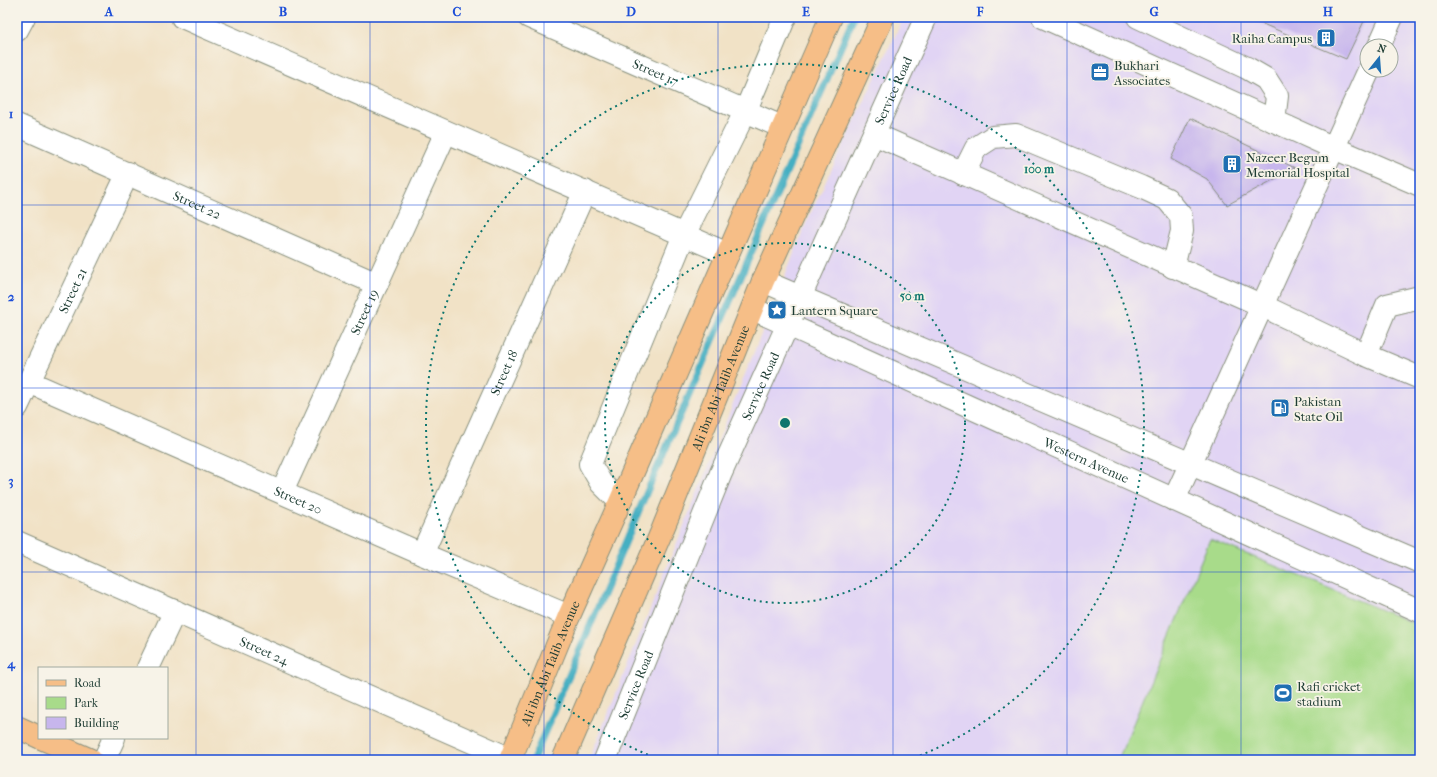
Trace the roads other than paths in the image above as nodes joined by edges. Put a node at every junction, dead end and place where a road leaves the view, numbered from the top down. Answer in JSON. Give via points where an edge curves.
{"nodes":[{"id":1,"x":24,"y":17,"type":"edge"},
{"id":2,"x":182,"y":17,"type":"edge"},
{"id":3,"x":529,"y":17,"type":"edge"},
{"id":4,"x":785,"y":17,"type":"edge"},
{"id":5,"x":831,"y":17,"type":"edge"},
{"id":6,"x":883,"y":17,"type":"edge"},
{"id":7,"x":926,"y":17,"type":"edge"},
{"id":8,"x":1043,"y":17,"type":"edge"},
{"id":9,"x":1138,"y":17,"type":"edge"},
{"id":10,"x":1392,"y":17,"type":"edge"},
{"id":11,"x":17,"y":30,"type":"edge"},
{"id":12,"x":1383,"y":38,"type":"edge"},
{"id":13,"x":1365,"y":78,"type":"edge"},
{"id":14,"x":745,"y":112,"type":"junction"},
{"id":15,"x":1274,"y":121,"type":"junction"},
{"id":16,"x":17,"y":125,"type":"edge"},
{"id":17,"x":782,"y":127,"type":"junction"},
{"id":18,"x":446,"y":132,"type":"junction"},
{"id":19,"x":874,"y":134,"type":"junction"},
{"id":20,"x":1334,"y":148,"type":"junction"},
{"id":21,"x":128,"y":174,"type":"junction"},
{"id":22,"x":963,"y":174,"type":"junction"},
{"id":23,"x":1420,"y":185,"type":"edge"},
{"id":24,"x":585,"y":191,"type":"junction"},
{"id":25,"x":684,"y":234,"type":"junction"},
{"id":26,"x":728,"y":254,"type":"junction"},
{"id":27,"x":1173,"y":267,"type":"junction"},
{"id":28,"x":763,"y":281,"type":"junction"},
{"id":29,"x":377,"y":284,"type":"junction"},
{"id":30,"x":800,"y":297,"type":"junction"},
{"id":31,"x":1420,"y":297,"type":"edge"},
{"id":32,"x":1263,"y":306,"type":"junction"},
{"id":33,"x":753,"y":309,"type":"junction"},
{"id":34,"x":788,"y":325,"type":"junction"},
{"id":35,"x":1366,"y":355,"type":"junction"},
{"id":36,"x":1420,"y":378,"type":"edge"},
{"id":37,"x":29,"y":382,"type":"junction"},
{"id":38,"x":17,"y":407,"type":"edge"},
{"id":39,"x":1191,"y":464,"type":"junction"},
{"id":40,"x":282,"y":492,"type":"junction"},
{"id":41,"x":1174,"y":500,"type":"junction"},
{"id":42,"x":620,"y":502,"type":"junction"},
{"id":43,"x":17,"y":542,"type":"edge"},
{"id":44,"x":422,"y":554,"type":"junction"},
{"id":45,"x":1420,"y":562,"type":"edge"},
{"id":46,"x":175,"y":611,"type":"junction"},
{"id":47,"x":1420,"y":612,"type":"edge"},
{"id":48,"x":569,"y":616,"type":"junction"},
{"id":49,"x":148,"y":667,"type":"edge"},
{"id":50,"x":17,"y":728,"type":"edge"},
{"id":51,"x":38,"y":737,"type":"edge"},
{"id":52,"x":42,"y":739,"type":"edge"},
{"id":53,"x":114,"y":739,"type":"edge"},
{"id":54,"x":91,"y":760,"type":"edge"},
{"id":55,"x":104,"y":760,"type":"edge"},
{"id":56,"x":510,"y":760,"type":"edge"},
{"id":57,"x":562,"y":760,"type":"edge"},
{"id":58,"x":605,"y":760,"type":"edge"}],
"edges":[{"from":1,"to":11,"type":"street"},
{"from":2,"to":18,"type":"street"},
{"from":3,"to":14,"type":"street","name":"Street 17"},
{"from":4,"to":14,"type":"street"},
{"from":5,"to":17,"type":"main road","name":"Ali ibn Abi Talib Avenue"},
{"from":6,"to":28,"type":"main road","name":"Ali ibn Abi Talib Avenue"},
{"from":7,"to":19,"type":"street","name":"Service Road"},
{"from":8,"to":15,"type":"street"},
{"from":9,"to":15,"type":"street","via":[[1266,79],[1277,96]]},
{"from":10,"to":12,"type":"street"},
{"from":13,"to":20,"type":"street"},
{"from":14,"to":17,"type":"street","name":"Street 17"},
{"from":14,"to":25,"type":"street"},
{"from":15,"to":20,"type":"street"},
{"from":16,"to":21,"type":"street","name":"Street 22"},
{"from":17,"to":26,"type":"main road","name":"Ali ibn Abi Talib Avenue"},
{"from":18,"to":24,"type":"street"},
{"from":18,"to":29,"type":"street","name":"Street 19"},
{"from":19,"to":22,"type":"street"},
{"from":19,"to":30,"type":"street","name":"Service Road"},
{"from":20,"to":23,"type":"street"},
{"from":20,"to":32,"type":"street"},
{"from":21,"to":29,"type":"street","name":"Street 22"},
{"from":21,"to":37,"type":"street","name":"Street 21"},
{"from":22,"to":27,"type":"street"},
{"from":22,"to":27,"type":"street","via":[[976,148],[993,137],[1016,135],[1167,198],[1181,216],[1182,231]]},
{"from":24,"to":25,"type":"street"},
{"from":24,"to":44,"type":"street","name":"Street 18"},
{"from":25,"to":26,"type":"street"},
{"from":25,"to":42,"type":"street","via":[[590,464],[601,483]]},
{"from":26,"to":42,"type":"main road","name":"Ali ibn Abi Talib Avenue"},
{"from":27,"to":32,"type":"street"},
{"from":28,"to":30,"type":"street"},
{"from":28,"to":33,"type":"main road","name":"Ali ibn Abi Talib Avenue"},
{"from":29,"to":40,"type":"street","name":"Street 19"},
{"from":30,"to":34,"type":"street","name":"Service Road"},
{"from":30,"to":39,"type":"street"},
{"from":31,"to":35,"type":"street","via":[[1387,305]]},
{"from":32,"to":35,"type":"street"},
{"from":32,"to":39,"type":"street"},
{"from":33,"to":34,"type":"street","name":"Western Avenue"},
{"from":33,"to":57,"type":"main road","name":"Ali ibn Abi Talib Avenue","via":[[662,531]]},
{"from":34,"to":41,"type":"street","name":"Western Avenue"},
{"from":34,"to":58,"type":"street","name":"Service Road","via":[[721,473]]},
{"from":35,"to":36,"type":"street"},
{"from":37,"to":38,"type":"street","name":"Street 21"},
{"from":37,"to":40,"type":"street","name":"Street 20"},
{"from":39,"to":41,"type":"street"},
{"from":39,"to":45,"type":"street"},
{"from":40,"to":44,"type":"street","name":"Street 20"},
{"from":41,"to":47,"type":"street","name":"Western Avenue"},
{"from":42,"to":48,"type":"main road","name":"Ali ibn Abi Talib Avenue"},
{"from":43,"to":46,"type":"street","name":"Street 24"},
{"from":44,"to":48,"type":"street","name":"Street 20"},
{"from":46,"to":49,"type":"street"},
{"from":46,"to":56,"type":"street","name":"Street 24"},
{"from":48,"to":56,"type":"main road","name":"Ali ibn Abi Talib Avenue"},
{"from":50,"to":51,"type":"main road"},
{"from":52,"to":54,"type":"main road"},
{"from":53,"to":55,"type":"street"}]}
